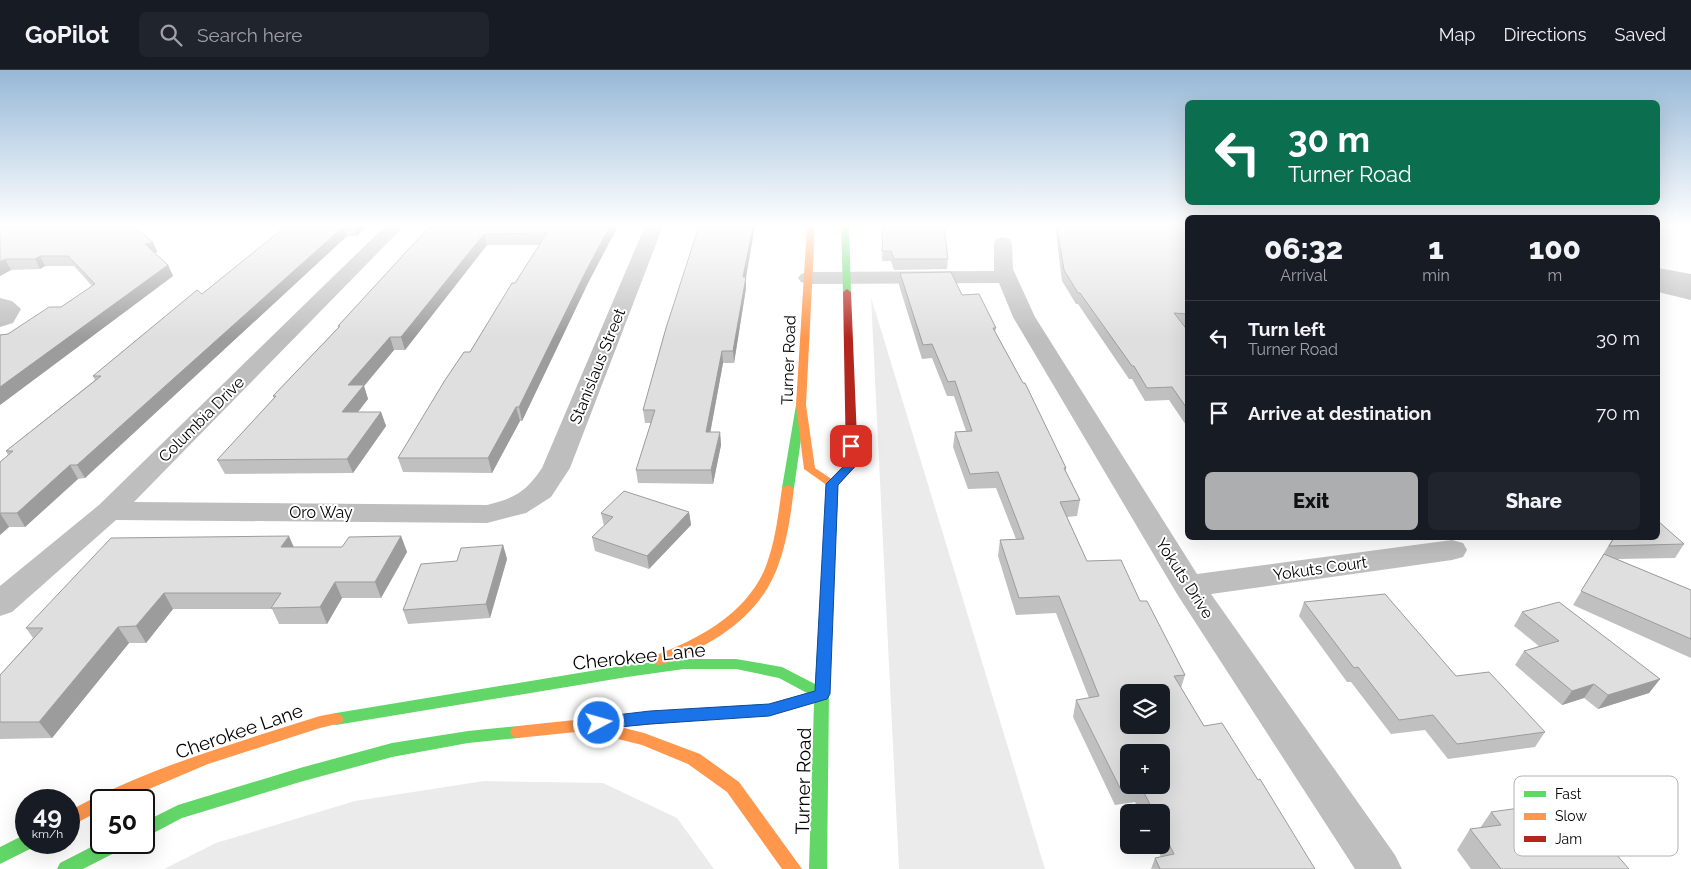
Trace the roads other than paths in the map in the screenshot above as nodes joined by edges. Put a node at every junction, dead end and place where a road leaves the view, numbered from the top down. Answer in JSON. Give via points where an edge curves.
{"nodes":[{"id":1,"x":357,"y":263,"type":"edge"},
{"id":2,"x":639,"y":263,"type":"edge"},
{"id":3,"x":809,"y":263,"type":"edge"},
{"id":4,"x":845,"y":263,"type":"edge"},
{"id":5,"x":1004,"y":263,"type":"edge"},
{"id":6,"x":1007,"y":277,"type":"junction"},
{"id":7,"x":808,"y":278,"type":"junction"},
{"id":8,"x":845,"y":278,"type":"junction"},
{"id":9,"x":0,"y":304,"type":"edge"},
{"id":10,"x":0,"y":321,"type":"edge"},
{"id":11,"x":801,"y":405,"type":"junction"},
{"id":12,"x":832,"y":484,"type":"junction"},
{"id":13,"x":530,"y":499,"type":"joint"},
{"id":14,"x":109,"y":510,"type":"junction"},
{"id":15,"x":1452,"y":550,"type":"dead end"},
{"id":16,"x":1188,"y":586,"type":"junction"},
{"id":17,"x":0,"y":604,"type":"edge"},
{"id":18,"x":628,"y":671,"type":"junction"},
{"id":19,"x":822,"y":694,"type":"junction"},
{"id":20,"x":582,"y":725,"type":"junction"},
{"id":21,"x":132,"y":789,"type":"edge"},
{"id":22,"x":155,"y":824,"type":"edge"},
{"id":23,"x":15,"y":848,"type":"edge"},
{"id":24,"x":95,"y":854,"type":"edge"},
{"id":25,"x":0,"y":856,"type":"edge"},
{"id":26,"x":66,"y":869,"type":"edge"},
{"id":27,"x":793,"y":869,"type":"edge"},
{"id":28,"x":818,"y":869,"type":"edge"},
{"id":29,"x":1380,"y":869,"type":"edge"}],
"edges":[{"from":1,"to":14,"type":"street","name":"Columbia Drive"},
{"from":2,"to":13,"type":"street","name":"Stanislaus Street","via":[[556,468],[541,492]]},
{"from":3,"to":7,"type":"main road","name":"Turner Road"},
{"from":4,"to":8,"type":"main road"},
{"from":5,"to":6,"type":"street","name":"Yokuts Drive"},
{"from":6,"to":8,"type":"street"},
{"from":6,"to":16,"type":"street","name":"Yokuts Drive","via":[[1024,317]]},
{"from":7,"to":8,"type":"street"},
{"from":7,"to":11,"type":"main road","name":"Turner Road"},
{"from":8,"to":12,"type":"main road","via":[[852,464]]},
{"from":9,"to":10,"type":"street","via":[[10,310]]},
{"from":11,"to":12,"type":"main road","name":"Turner Road","via":[[810,469]]},
{"from":11,"to":18,"type":"main road","via":[[779,543],[757,594],[735,619],[705,640],[672,656]]},
{"from":12,"to":19,"type":"main road","name":"Turner Road"},
{"from":13,"to":14,"type":"street","name":"Oro Way","via":[[516,508],[487,514]]},
{"from":14,"to":17,"type":"street","name":"Columbia Drive"},
{"from":15,"to":16,"type":"street","name":"Yokuts Court"},
{"from":16,"to":29,"type":"street","name":"Yokuts Drive"},
{"from":18,"to":19,"type":"main road","name":"Cherokee Lane","via":[[684,664],[736,664],[782,673]]},
{"from":18,"to":21,"type":"main road","name":"Cherokee Lane","via":[[320,722],[204,759]]},
{"from":19,"to":20,"type":"main road","via":[[769,710]]},
{"from":19,"to":28,"type":"main road","name":"Turner Road"},
{"from":20,"to":22,"type":"main road","via":[[468,736],[392,750],[178,812]]},
{"from":20,"to":27,"type":"main road","via":[[644,739],[694,759],[733,787]]},
{"from":23,"to":25,"type":"main road"},
{"from":24,"to":26,"type":"main road"}]}
